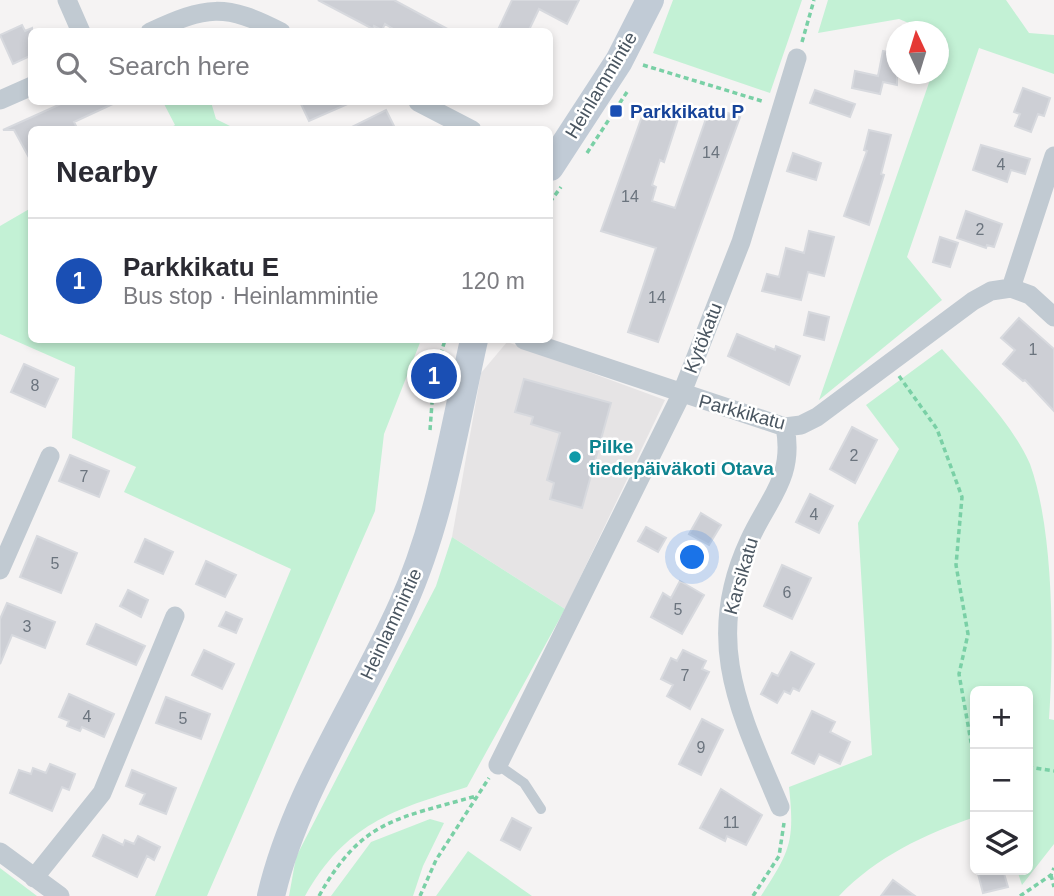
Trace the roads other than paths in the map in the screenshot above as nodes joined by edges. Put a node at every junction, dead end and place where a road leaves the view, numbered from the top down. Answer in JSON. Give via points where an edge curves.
{"nodes":[{"id":1,"x":67,"y":0,"type":"edge"},
{"id":2,"x":650,"y":0,"type":"edge"},
{"id":3,"x":79,"y":28,"type":"edge"},
{"id":4,"x":158,"y":28,"type":"edge"},
{"id":5,"x":272,"y":28,"type":"edge"},
{"id":6,"x":797,"y":58,"type":"road end"},
{"id":7,"x":28,"y":88,"type":"edge"},
{"id":8,"x":0,"y":100,"type":"edge"},
{"id":9,"x":424,"y":105,"type":"edge"},
{"id":10,"x":464,"y":126,"type":"edge"},
{"id":11,"x":1054,"y":156,"type":"edge"},
{"id":12,"x":553,"y":162,"type":"edge"},
{"id":13,"x":1011,"y":288,"type":"junction"},
{"id":14,"x":1054,"y":317,"type":"edge"},
{"id":15,"x":473,"y":343,"type":"edge"},
{"id":16,"x":533,"y":343,"type":"edge"},
{"id":17,"x":681,"y":395,"type":"junction"},
{"id":18,"x":785,"y":427,"type":"junction"},
{"id":19,"x":50,"y":456,"type":"dead end"},
{"id":20,"x":0,"y":570,"type":"edge"},
{"id":21,"x":176,"y":616,"type":"dead end"},
{"id":22,"x":498,"y":765,"type":"joint"},
{"id":23,"x":780,"y":807,"type":"road end"},
{"id":24,"x":541,"y":809,"type":"dead end"},
{"id":25,"x":0,"y":852,"type":"edge"},
{"id":26,"x":34,"y":878,"type":"junction"},
{"id":27,"x":60,"y":896,"type":"edge"},
{"id":28,"x":271,"y":896,"type":"edge"}],
"edges":[{"from":1,"to":3,"type":"street"},
{"from":2,"to":12,"type":"street","name":"Heinlammintie","via":[[619,61]]},
{"from":4,"to":5,"type":"street","via":[[187,14],[230,10]]},
{"from":6,"to":17,"type":"street","name":"Kytökatu","via":[[741,242]]},
{"from":7,"to":8,"type":"street"},
{"from":9,"to":10,"type":"street"},
{"from":11,"to":13,"type":"street"},
{"from":13,"to":14,"type":"street","via":[[1030,295]]},
{"from":13,"to":18,"type":"street","name":"Parkkikatu","via":[[991,291],[973,301],[817,417]]},
{"from":15,"to":28,"type":"street","name":"Heinlammintie","via":[[418,570],[308,795],[279,863]]},
{"from":16,"to":17,"type":"street","name":"Parkkikatu"},
{"from":17,"to":18,"type":"street","name":"Parkkikatu"},
{"from":17,"to":22,"type":"street","name":"Kytökatu"},
{"from":18,"to":23,"type":"street","name":"Karsikatu","via":[[788,466],[748,542],[726,629],[729,672],[738,706]]},
{"from":19,"to":20,"type":"street"},
{"from":21,"to":26,"type":"street","via":[[102,793]]},
{"from":22,"to":24,"type":"lane","via":[[524,783]]},
{"from":25,"to":26,"type":"street"},
{"from":26,"to":27,"type":"street"}]}
